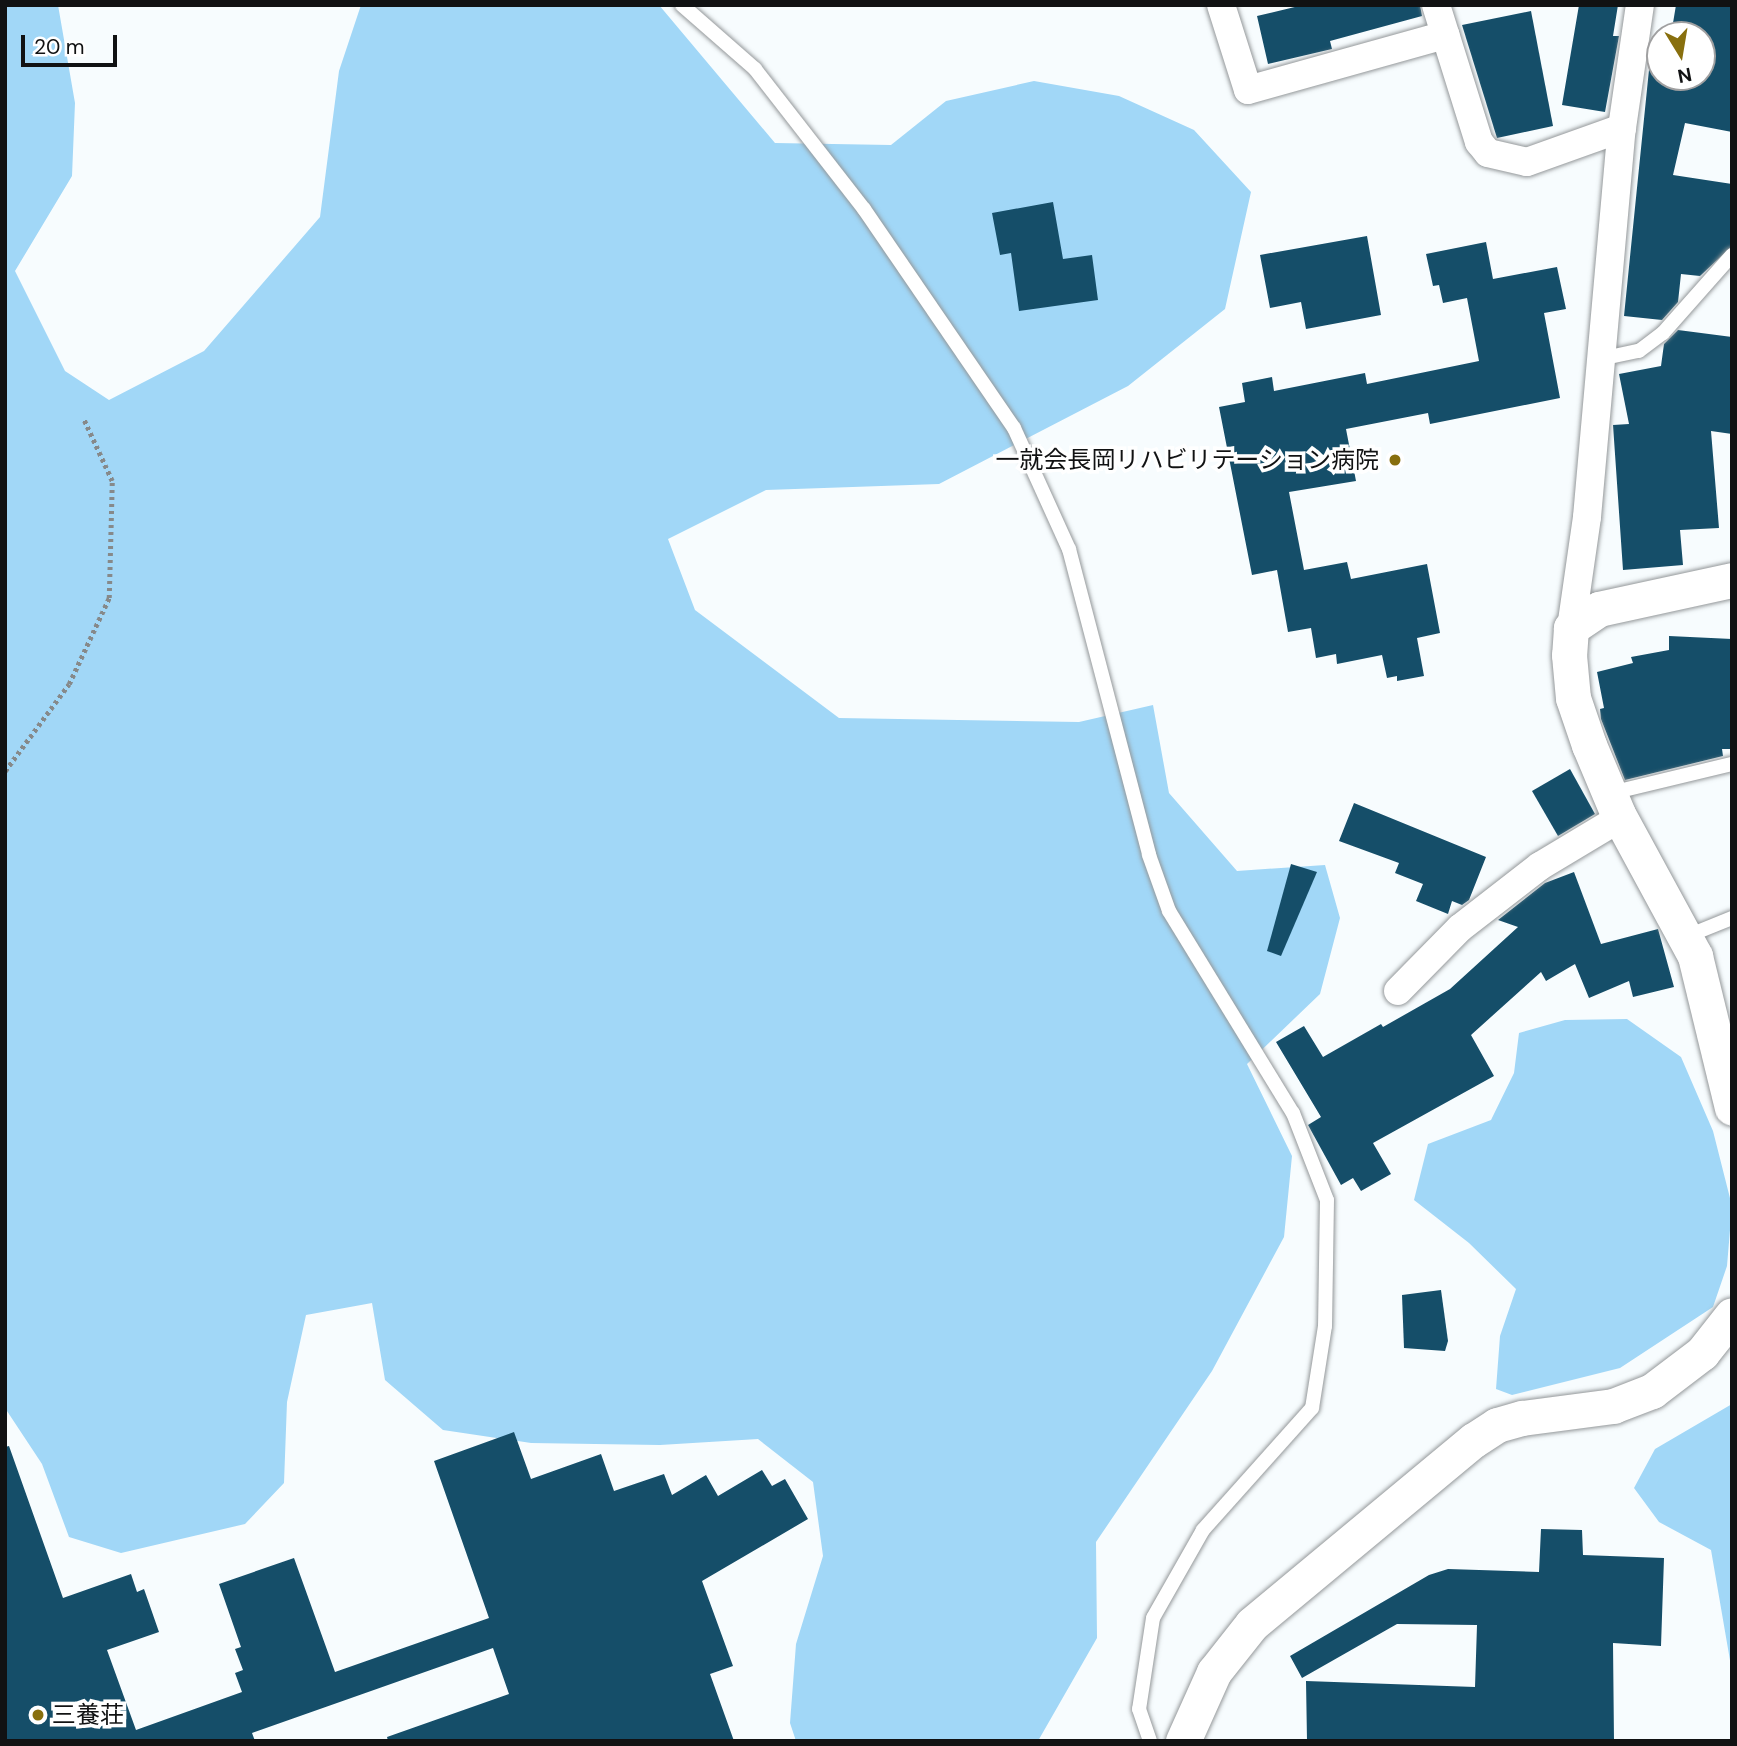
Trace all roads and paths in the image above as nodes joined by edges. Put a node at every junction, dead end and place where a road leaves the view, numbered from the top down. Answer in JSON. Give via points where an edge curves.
{"nodes":[{"id":1,"x":682,"y":5,"type":"edge"},
{"id":2,"x":1221,"y":5,"type":"edge"},
{"id":3,"x":1436,"y":5,"type":"edge"},
{"id":4,"x":1640,"y":5,"type":"edge"},
{"id":5,"x":1445,"y":36,"type":"junction"},
{"id":6,"x":1622,"y":128,"type":"junction"},
{"id":7,"x":1732,"y":255,"type":"edge"},
{"id":8,"x":1600,"y":359,"type":"junction"},
{"id":9,"x":84,"y":420,"type":"dead end"},
{"id":10,"x":1732,"y":580,"type":"edge"},
{"id":11,"x":1571,"y":628,"type":"junction"},
{"id":12,"x":1732,"y":764,"type":"edge"},
{"id":13,"x":5,"y":771,"type":"edge"},
{"id":14,"x":1615,"y":806,"type":"junction"},
{"id":15,"x":1732,"y":918,"type":"edge"},
{"id":16,"x":1685,"y":937,"type":"junction"},
{"id":17,"x":1398,"y":991,"type":"dead end"},
{"id":18,"x":1732,"y":1108,"type":"edge"},
{"id":19,"x":1732,"y":1315,"type":"edge"},
{"id":20,"x":1150,"y":1741,"type":"edge"},
{"id":21,"x":1183,"y":1741,"type":"edge"}],
"edges":[{"from":1,"to":20,"type":"lane","via":[[764,79],[864,209],[1014,428],[1069,549],[1149,855],[1168,911],[1293,1113],[1327,1200],[1325,1326],[1312,1408],[1203,1530],[1153,1618],[1139,1709]]},
{"from":2,"to":5,"type":"street","via":[[1248,90]]},
{"from":3,"to":5,"type":"street"},
{"from":4,"to":6,"type":"street"},
{"from":5,"to":6,"type":"street","via":[[1479,142],[1488,153],[1527,162]]},
{"from":6,"to":8,"type":"street"},
{"from":7,"to":8,"type":"lane","via":[[1663,333],[1639,351]]},
{"from":8,"to":11,"type":"street","via":[[1587,517]]},
{"from":9,"to":13,"type":"path","via":[[111,481],[108,598],[69,684]]},
{"from":10,"to":11,"type":"street","via":[[1599,609]]},
{"from":11,"to":14,"type":"street","via":[[1573,698]]},
{"from":12,"to":14,"type":"lane"},
{"from":14,"to":16,"type":"street"},
{"from":14,"to":17,"type":"street","via":[[1470,920]]},
{"from":15,"to":16,"type":"lane"},
{"from":16,"to":18,"type":"street","via":[[1703,978]]},
{"from":19,"to":21,"type":"street","via":[[1702,1353],[1652,1391],[1613,1406],[1522,1418],[1497,1425],[1474,1440],[1252,1625],[1214,1672]]}]}
